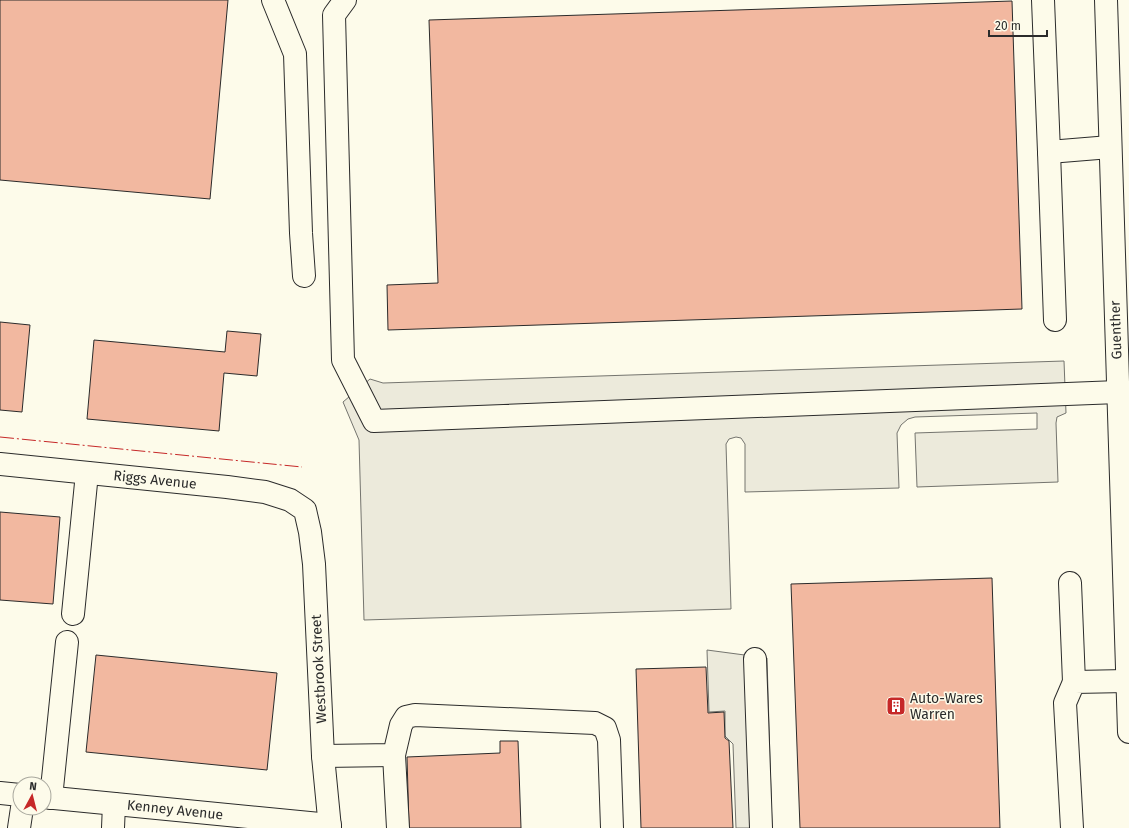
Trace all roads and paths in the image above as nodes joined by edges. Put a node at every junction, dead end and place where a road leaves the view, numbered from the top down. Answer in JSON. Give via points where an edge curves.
{"nodes":[{"id":1,"x":273,"y":0,"type":"edge"},
{"id":2,"x":345,"y":0,"type":"edge"},
{"id":3,"x":1043,"y":0,"type":"edge"},
{"id":4,"x":1106,"y":0,"type":"edge"},
{"id":5,"x":1110,"y":147,"type":"junction"},
{"id":6,"x":1049,"y":152,"type":"junction"},
{"id":7,"x":1120,"y":203,"type":"edge"},
{"id":8,"x":304,"y":276,"type":"dead end"},
{"id":9,"x":1055,"y":320,"type":"dead end"},
{"id":10,"x":1118,"y":392,"type":"junction"},
{"id":11,"x":0,"y":464,"type":"edge"},
{"id":12,"x":87,"y":473,"type":"junction"},
{"id":13,"x":1125,"y":482,"type":"edge"},
{"id":14,"x":305,"y":510,"type":"joint"},
{"id":15,"x":1126,"y":547,"type":"edge"},
{"id":16,"x":1070,"y":583,"type":"dead end"},
{"id":17,"x":73,"y":614,"type":"dead end"},
{"id":18,"x":67,"y":642,"type":"dead end"},
{"id":19,"x":755,"y":659,"type":"dead end"},
{"id":20,"x":1127,"y":681,"type":"junction"},
{"id":21,"x":1074,"y":682,"type":"junction"},
{"id":22,"x":1129,"y":720,"type":"edge"},
{"id":23,"x":1129,"y":732,"type":"edge"},
{"id":24,"x":394,"y":755,"type":"junction"},
{"id":25,"x":323,"y":756,"type":"junction"},
{"id":26,"x":50,"y":776,"type":"edge"},
{"id":27,"x":0,"y":793,"type":"edge"},
{"id":28,"x":12,"y":794,"type":"edge"},
{"id":29,"x":52,"y":798,"type":"edge"},
{"id":30,"x":114,"y":804,"type":"junction"},
{"id":31,"x":21,"y":816,"type":"edge"},
{"id":32,"x":218,"y":821,"type":"edge"},
{"id":33,"x":330,"y":826,"type":"edge"},
{"id":34,"x":19,"y":828,"type":"edge"},
{"id":35,"x":113,"y":828,"type":"edge"},
{"id":36,"x":398,"y":828,"type":"edge"},
{"id":37,"x":612,"y":828,"type":"edge"},
{"id":38,"x":761,"y":828,"type":"edge"},
{"id":39,"x":1072,"y":828,"type":"edge"}],
"edges":[{"from":1,"to":8,"type":"street","via":[[295,54]]},
{"from":2,"to":10,"type":"street","via":[[334,15],[343,360],[374,421]]},
{"from":3,"to":6,"type":"street"},
{"from":4,"to":5,"type":"street","name":"Guenther"},
{"from":5,"to":6,"type":"street"},
{"from":5,"to":7,"type":"street","name":"Guenther"},
{"from":6,"to":9,"type":"street"},
{"from":7,"to":10,"type":"street","name":"Guenther"},
{"from":10,"to":13,"type":"street","name":"Guenther"},
{"from":11,"to":12,"type":"street","name":"Riggs Avenue"},
{"from":12,"to":14,"type":"street","name":"Riggs Avenue","via":[[265,492],[290,500]]},
{"from":12,"to":17,"type":"street"},
{"from":13,"to":15,"type":"street","name":"Guenther"},
{"from":14,"to":25,"type":"street","name":"Westbrook Street","via":[[314,564]]},
{"from":15,"to":20,"type":"street","name":"Guenther"},
{"from":16,"to":21,"type":"street"},
{"from":18,"to":26,"type":"street"},
{"from":19,"to":38,"type":"street"},
{"from":20,"to":21,"type":"street"},
{"from":20,"to":22,"type":"street","name":"Guenther"},
{"from":21,"to":39,"type":"street","via":[[1065,703]]},
{"from":22,"to":23,"type":"street","name":"Guenther"},
{"from":24,"to":25,"type":"street"},
{"from":24,"to":36,"type":"street"},
{"from":24,"to":37,"type":"street","via":[[406,717],[415,715],[595,723],[605,728],[609,740]]},
{"from":25,"to":33,"type":"street","name":"Westbrook Street"},
{"from":27,"to":28,"type":"street"},
{"from":29,"to":30,"type":"street","name":"Kenney Avenue"},
{"from":30,"to":32,"type":"street","name":"Kenney Avenue"},
{"from":30,"to":35,"type":"street"},
{"from":31,"to":34,"type":"street"},
{"from":32,"to":33,"type":"street","name":"Kenney Avenue"}]}
